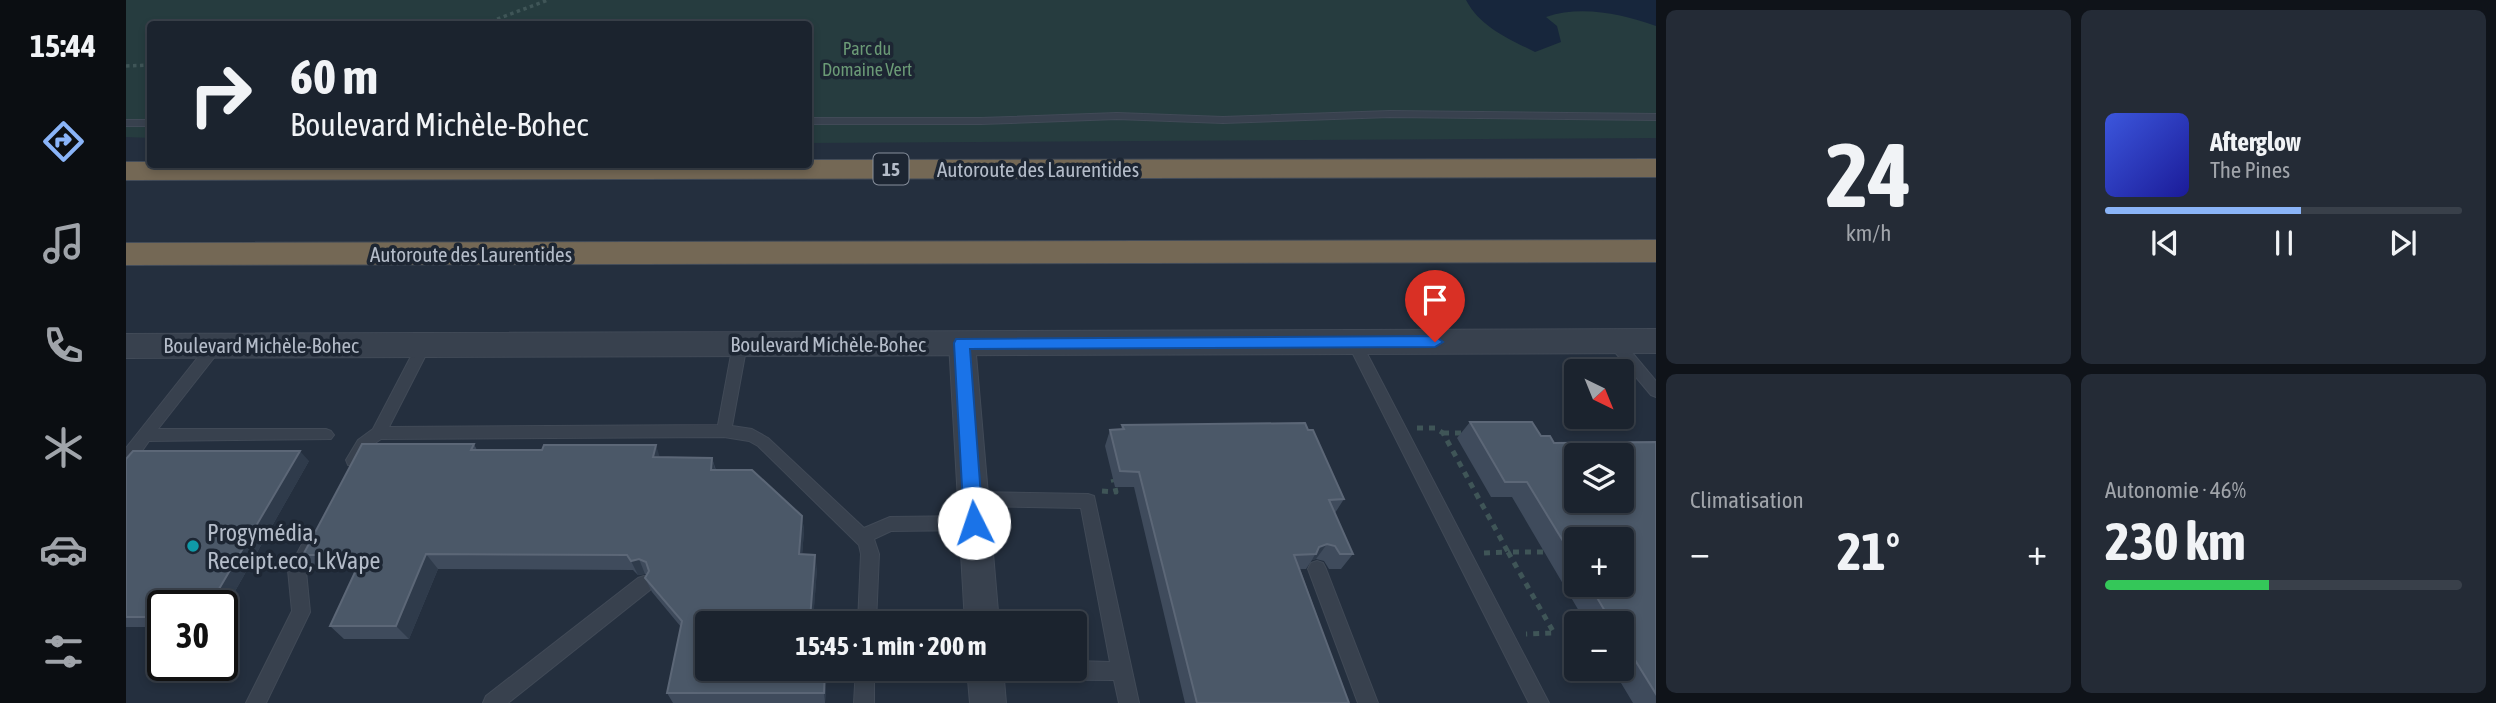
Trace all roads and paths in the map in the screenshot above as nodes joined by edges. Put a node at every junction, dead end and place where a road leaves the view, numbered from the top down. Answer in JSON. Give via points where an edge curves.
{"nodes":[{"id":1,"x":548,"y":0,"type":"edge"},
{"id":2,"x":492,"y":21,"type":"edge"},
{"id":3,"x":147,"y":65,"type":"edge"},
{"id":4,"x":126,"y":66,"type":"edge"},
{"id":5,"x":1656,"y":117,"type":"edge"},
{"id":6,"x":812,"y":121,"type":"edge"},
{"id":7,"x":126,"y":123,"type":"edge"},
{"id":8,"x":147,"y":123,"type":"edge"},
{"id":9,"x":1656,"y":168,"type":"edge"},
{"id":10,"x":126,"y":171,"type":"edge"},
{"id":11,"x":1656,"y":251,"type":"edge"},
{"id":12,"x":126,"y":254,"type":"edge"},
{"id":13,"x":1614,"y":341,"type":"junction"},
{"id":14,"x":1656,"y":341,"type":"edge"},
{"id":15,"x":1354,"y":342,"type":"junction"},
{"id":16,"x":962,"y":343,"type":"junction"},
{"id":17,"x":740,"y":344,"type":"junction"},
{"id":18,"x":215,"y":345,"type":"junction"},
{"id":19,"x":424,"y":345,"type":"junction"},
{"id":20,"x":126,"y":346,"type":"edge"},
{"id":21,"x":1656,"y":391,"type":"edge"},
{"id":22,"x":724,"y":431,"type":"junction"},
{"id":23,"x":378,"y":433,"type":"junction"},
{"id":24,"x":145,"y":435,"type":"junction"},
{"id":25,"x":326,"y":435,"type":"dead end"},
{"id":26,"x":1473,"y":438,"type":"edge"},
{"id":27,"x":126,"y":460,"type":"edge"},
{"id":28,"x":345,"y":478,"type":"edge"},
{"id":29,"x":1113,"y":479,"type":"dead end"},
{"id":30,"x":1101,"y":491,"type":"dead end"},
{"id":31,"x":973,"y":511,"type":"junction"},
{"id":32,"x":321,"y":524,"type":"edge"},
{"id":33,"x":863,"y":536,"type":"junction"},
{"id":34,"x":1508,"y":552,"type":"junction"},
{"id":35,"x":1544,"y":552,"type":"dead end"},
{"id":36,"x":1317,"y":569,"type":"edge"},
{"id":37,"x":645,"y":583,"type":"edge"},
{"id":38,"x":868,"y":611,"type":"edge"},
{"id":39,"x":981,"y":611,"type":"edge"},
{"id":40,"x":1504,"y":635,"type":"junction"},
{"id":41,"x":1121,"y":671,"type":"junction"},
{"id":42,"x":1087,"y":673,"type":"edge"},
{"id":43,"x":865,"y":681,"type":"edge"},
{"id":44,"x":256,"y":703,"type":"edge"},
{"id":45,"x":493,"y":703,"type":"edge"},
{"id":46,"x":864,"y":703,"type":"edge"},
{"id":47,"x":1129,"y":703,"type":"edge"},
{"id":48,"x":1368,"y":703,"type":"edge"},
{"id":49,"x":1539,"y":703,"type":"edge"}],
"edges":[{"from":1,"to":2,"type":"path"},
{"from":3,"to":4,"type":"path"},
{"from":5,"to":6,"type":"lane","via":[[1390,114],[1223,120],[1117,116]]},
{"from":7,"to":8,"type":"lane"},
{"from":9,"to":10,"type":"highway","name":"Autoroute des Laurentides","number":"15"},
{"from":11,"to":12,"type":"highway","name":"Autoroute des Laurentides"},
{"from":13,"to":14,"type":"street","name":"Boulevard Michèle-Bohec"},
{"from":13,"to":15,"type":"street","name":"Boulevard Michèle-Bohec"},
{"from":13,"to":21,"type":"lane"},
{"from":15,"to":16,"type":"street","name":"Boulevard Michèle-Bohec"},
{"from":15,"to":40,"type":"lane"},
{"from":16,"to":17,"type":"street","name":"Boulevard Michèle-Bohec"},
{"from":16,"to":31,"type":"street"},
{"from":17,"to":19,"type":"street","name":"Boulevard Michèle-Bohec"},
{"from":17,"to":22,"type":"lane"},
{"from":18,"to":19,"type":"street","name":"Boulevard Michèle-Bohec"},
{"from":18,"to":20,"type":"street","name":"Boulevard Michèle-Bohec"},
{"from":18,"to":24,"type":"lane"},
{"from":19,"to":23,"type":"lane"},
{"from":22,"to":23,"type":"lane"},
{"from":22,"to":33,"type":"lane","via":[[752,435],[763,442]]},
{"from":23,"to":28,"type":"lane","via":[[363,444]]},
{"from":24,"to":25,"type":"lane"},
{"from":24,"to":27,"type":"lane"},
{"from":26,"to":34,"type":"path","via":[[1469,433],[1443,433]]},
{"from":29,"to":30,"type":"path","via":[[1116,492]]},
{"from":31,"to":33,"type":"lane","via":[[890,524]]},
{"from":31,"to":39,"type":"street"},
{"from":31,"to":41,"type":"lane","via":[[1088,501]]},
{"from":32,"to":44,"type":"lane","via":[[297,570],[301,612]]},
{"from":33,"to":38,"type":"lane","via":[[870,554]]},
{"from":34,"to":35,"type":"path"},
{"from":34,"to":40,"type":"path","via":[[1554,633]]},
{"from":36,"to":48,"type":"lane"},
{"from":37,"to":45,"type":"lane"},
{"from":40,"to":49,"type":"lane"},
{"from":41,"to":42,"type":"lane"},
{"from":41,"to":47,"type":"lane"},
{"from":43,"to":46,"type":"lane"}]}
